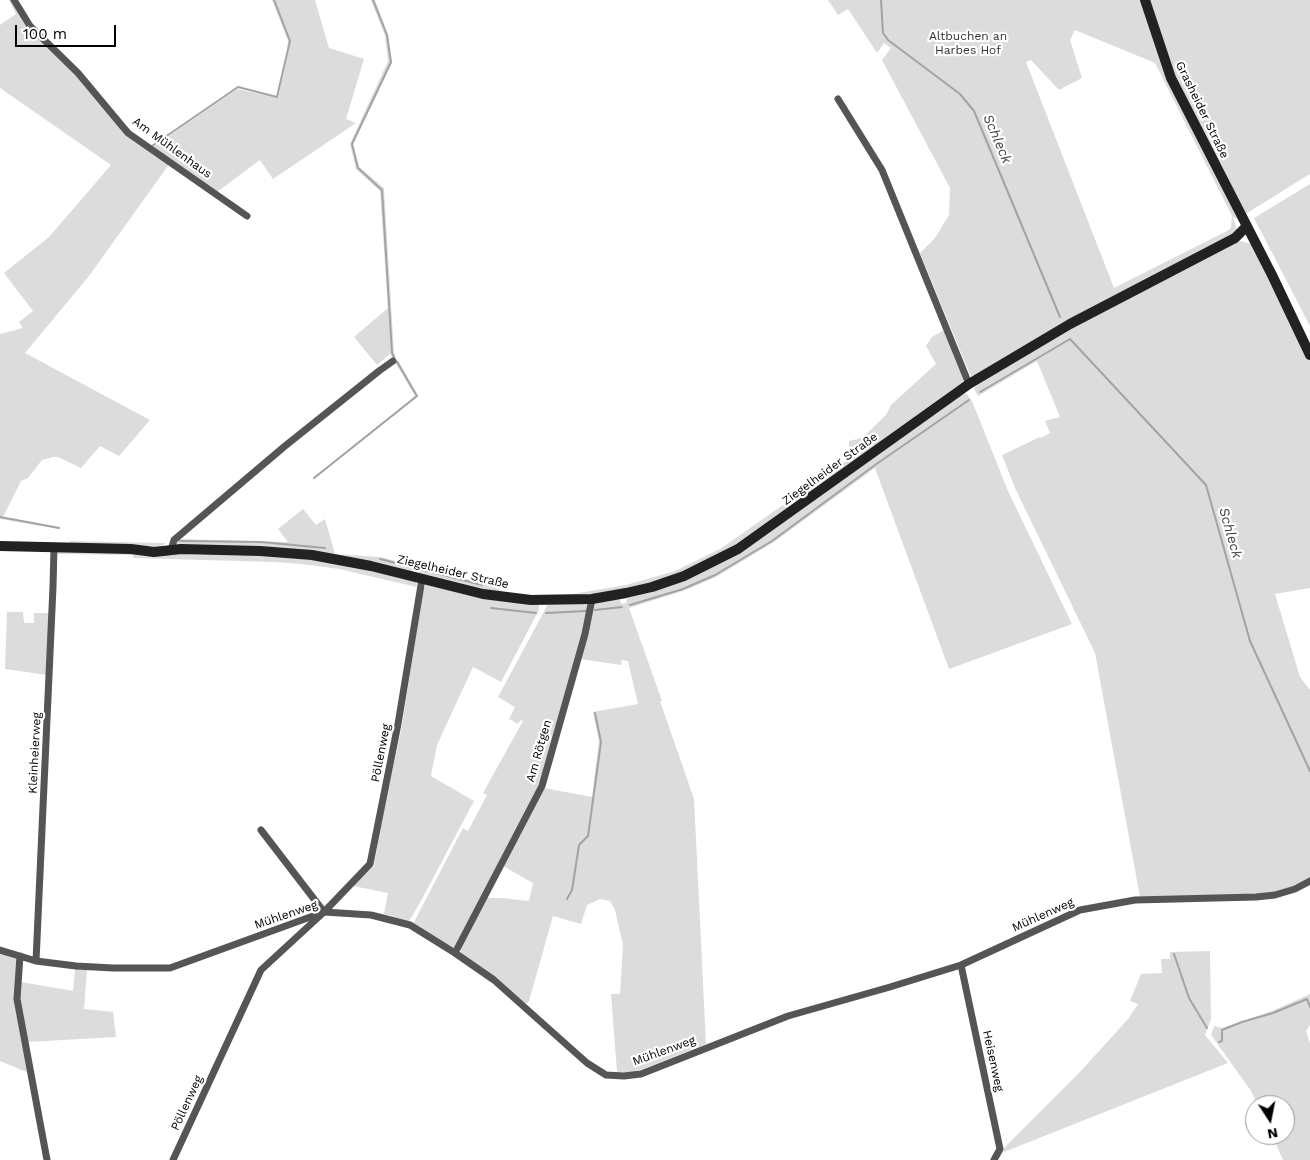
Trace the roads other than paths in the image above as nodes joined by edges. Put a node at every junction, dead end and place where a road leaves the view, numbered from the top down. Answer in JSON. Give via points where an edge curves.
{"nodes":[{"id":1,"x":14,"y":0,"type":"edge"},
{"id":2,"x":1145,"y":0,"type":"edge"},
{"id":3,"x":838,"y":99,"type":"dead end"},
{"id":4,"x":247,"y":216,"type":"dead end"},
{"id":5,"x":1246,"y":227,"type":"junction"},
{"id":6,"x":1310,"y":355,"type":"edge"},
{"id":7,"x":393,"y":361,"type":"dead end"},
{"id":8,"x":970,"y":384,"type":"junction"},
{"id":9,"x":0,"y":546,"type":"edge"},
{"id":10,"x":54,"y":547,"type":"junction"},
{"id":11,"x":171,"y":550,"type":"junction"},
{"id":12,"x":422,"y":579,"type":"junction"},
{"id":13,"x":592,"y":599,"type":"junction"},
{"id":14,"x":261,"y":830,"type":"dead end"},
{"id":15,"x":1310,"y":881,"type":"edge"},
{"id":16,"x":324,"y":912,"type":"junction"},
{"id":17,"x":0,"y":950,"type":"edge"},
{"id":18,"x":455,"y":953,"type":"junction"},
{"id":19,"x":20,"y":956,"type":"junction"},
{"id":20,"x":36,"y":961,"type":"junction"},
{"id":21,"x":961,"y":965,"type":"junction"},
{"id":22,"x":47,"y":1160,"type":"edge"},
{"id":23,"x":173,"y":1160,"type":"edge"},
{"id":24,"x":994,"y":1160,"type":"edge"}],
"edges":[{"from":1,"to":4,"type":"street","name":"Am Mühlenhaus","via":[[30,26],[78,73],[128,133]]},
{"from":2,"to":5,"type":"street","name":"Grasheider Straße","via":[[1171,78]]},
{"from":3,"to":8,"type":"street","via":[[882,170]]},
{"from":5,"to":6,"type":"street","name":"Grasheider Straße"},
{"from":5,"to":8,"type":"street","name":"Ziegelheider Straße","via":[[1235,238],[1068,325]]},
{"from":7,"to":11,"type":"street","via":[[292,440],[174,540]]},
{"from":8,"to":13,"type":"street","name":"Ziegelheider Straße","via":[[723,558],[652,587]]},
{"from":9,"to":10,"type":"street","name":"Ziegelheider Straße"},
{"from":10,"to":11,"type":"street","name":"Ziegelheider Straße"},
{"from":10,"to":20,"type":"street","name":"Kleinheierweg"},
{"from":11,"to":12,"type":"street","name":"Ziegelheider Straße","via":[[312,555]]},
{"from":12,"to":13,"type":"street","name":"Ziegelheider Straße","via":[[512,599]]},
{"from":12,"to":16,"type":"street","name":"Pöllenweg","via":[[370,864]]},
{"from":13,"to":18,"type":"street","name":"Am Rötgen","via":[[542,786]]},
{"from":14,"to":16,"type":"street"},
{"from":15,"to":21,"type":"street","name":"Mühlenweg","via":[[1282,893],[1256,897],[1135,900],[1080,910]]},
{"from":16,"to":18,"type":"street","name":"Mühlenweg","via":[[371,914],[410,925]]},
{"from":16,"to":20,"type":"street","name":"Mühlenweg","via":[[170,968],[113,968]]},
{"from":16,"to":23,"type":"street","name":"Pöllenweg","via":[[261,970]]},
{"from":17,"to":19,"type":"street","name":"Mühlenweg"},
{"from":18,"to":21,"type":"street","name":"Mühlenweg","via":[[494,980],[587,1063],[606,1075],[624,1076],[641,1074],[788,1016]]},
{"from":19,"to":20,"type":"street","name":"Mühlenweg"},
{"from":19,"to":22,"type":"street","via":[[17,999]]},
{"from":21,"to":24,"type":"street","name":"Heisenweg","via":[[1000,1149]]}]}
